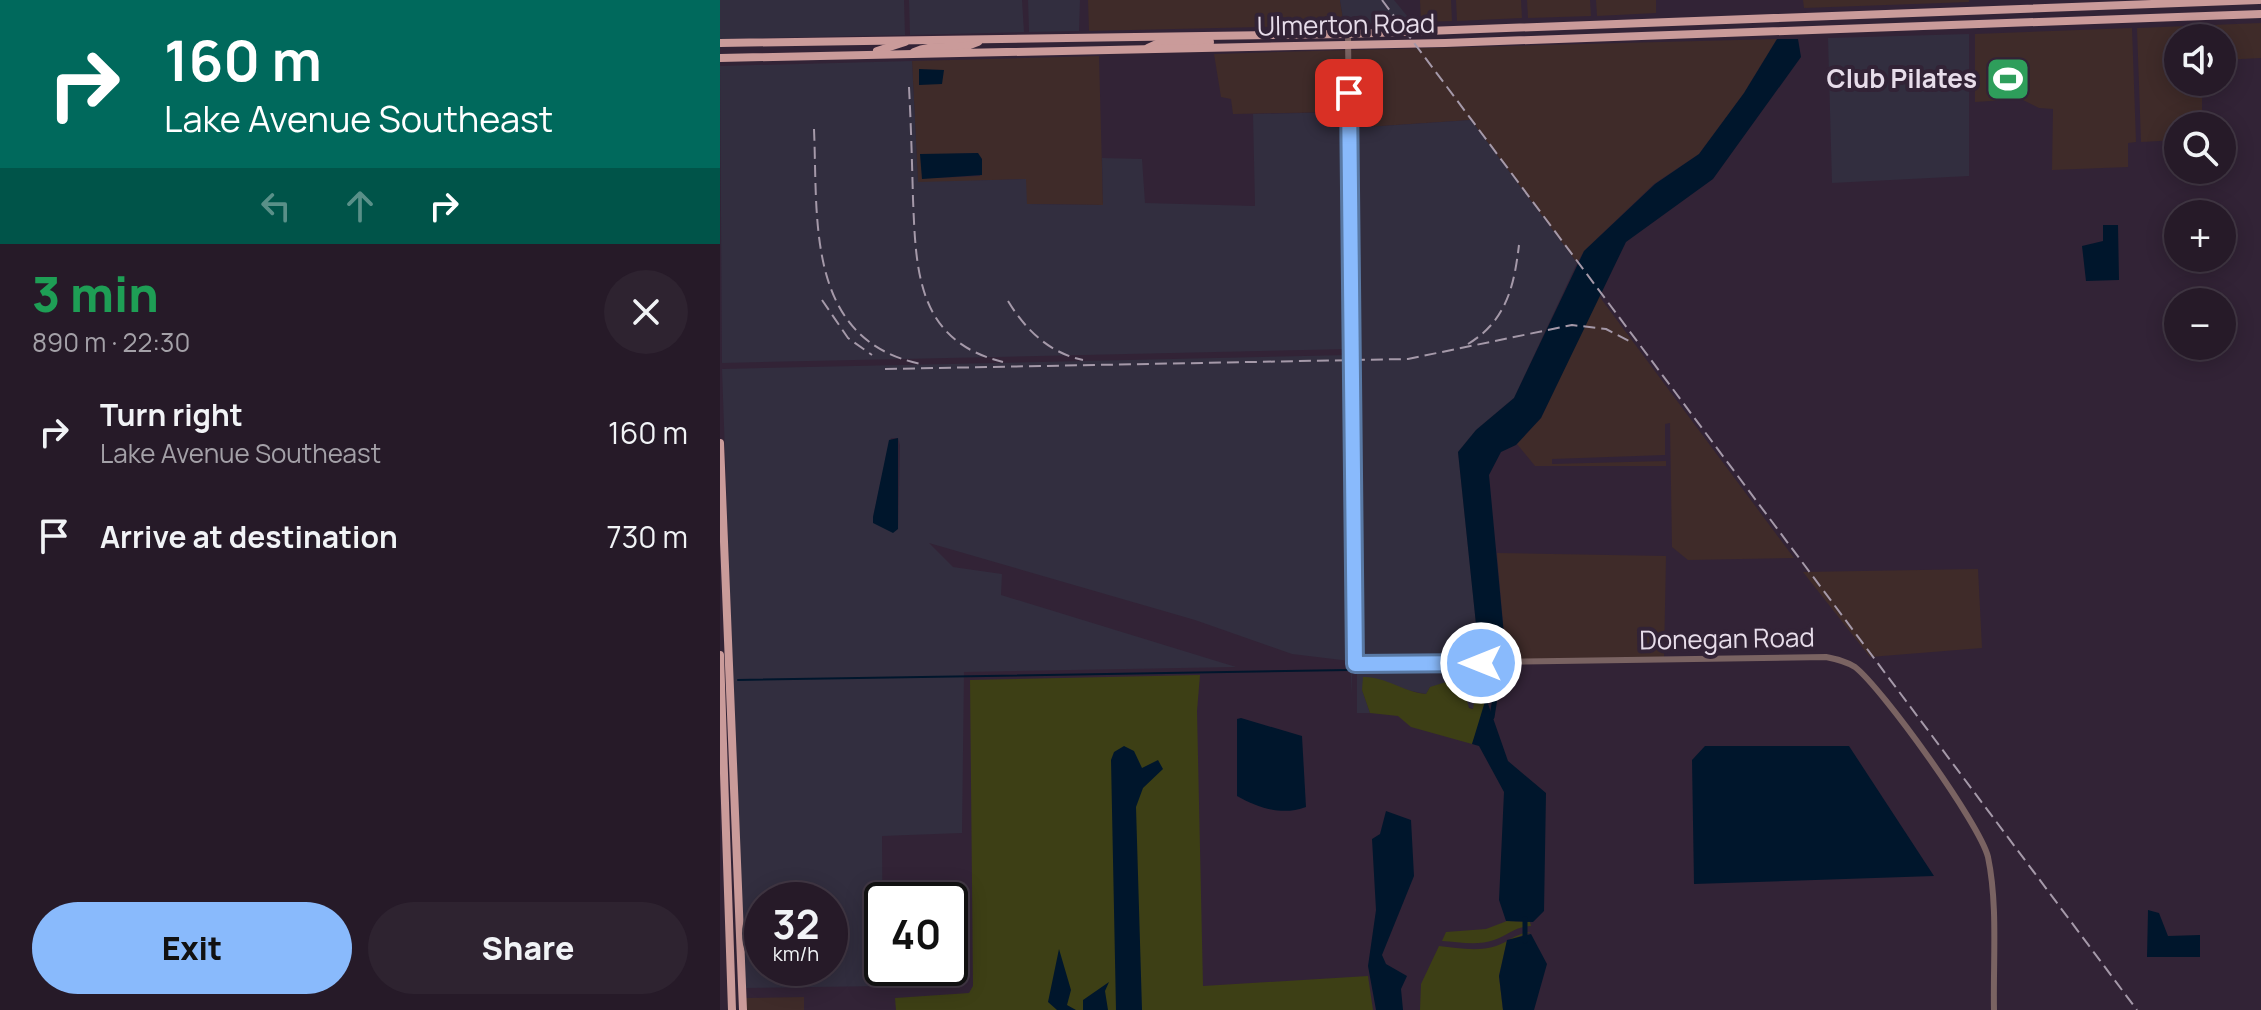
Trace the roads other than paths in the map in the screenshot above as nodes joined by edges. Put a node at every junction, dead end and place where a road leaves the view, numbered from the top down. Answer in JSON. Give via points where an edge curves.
{"nodes":[{"id":1,"x":2259,"y":0,"type":"edge"},
{"id":2,"x":2261,"y":14,"type":"edge"},
{"id":3,"x":1348,"y":34,"type":"junction"},
{"id":4,"x":1236,"y":36,"type":"junction"},
{"id":5,"x":1081,"y":38,"type":"junction"},
{"id":6,"x":907,"y":40,"type":"junction"},
{"id":7,"x":982,"y":40,"type":"junction"},
{"id":8,"x":720,"y":43,"type":"edge"},
{"id":9,"x":1348,"y":45,"type":"junction"},
{"id":10,"x":1146,"y":49,"type":"junction"},
{"id":11,"x":1007,"y":52,"type":"junction"},
{"id":12,"x":910,"y":54,"type":"junction"},
{"id":13,"x":873,"y":55,"type":"junction"},
{"id":14,"x":720,"y":58,"type":"edge"},
{"id":15,"x":720,"y":443,"type":"edge"},
{"id":16,"x":720,"y":655,"type":"edge"},
{"id":17,"x":732,"y":1010,"type":"edge"},
{"id":18,"x":743,"y":1010,"type":"edge"},
{"id":19,"x":1994,"y":1010,"type":"edge"}],
"edges":[{"from":1,"to":3,"type":"main road","name":"Ulmerton Road"},
{"from":2,"to":9,"type":"main road","name":"Ulmerton Road"},
{"from":3,"to":4,"type":"main road","name":"Ulmerton Road"},
{"from":3,"to":9,"type":"street"},
{"from":4,"to":5,"type":"main road","name":"Ulmerton Road"},
{"from":4,"to":10,"type":"main road","via":[[1230,41],[1159,43]]},
{"from":5,"to":7,"type":"main road","name":"Ulmerton Road"},
{"from":5,"to":11,"type":"main road","via":[[1068,44],[1017,45]]},
{"from":6,"to":7,"type":"main road","name":"Ulmerton Road"},
{"from":6,"to":8,"type":"main road","name":"Ulmerton Road"},
{"from":6,"to":13,"type":"main road"},
{"from":7,"to":12,"type":"main road","via":[[970,46],[923,47]]},
{"from":9,"to":10,"type":"main road","name":"Ulmerton Road"},
{"from":9,"to":19,"type":"street","name":"Donegan Road","via":[[1355,664],[1826,657],[1853,665],[1960,801],[1985,846],[1991,877]]},
{"from":10,"to":11,"type":"main road","name":"Ulmerton Road"},
{"from":11,"to":12,"type":"main road","name":"Ulmerton Road"},
{"from":12,"to":13,"type":"main road","name":"Ulmerton Road"},
{"from":13,"to":14,"type":"main road","name":"Ulmerton Road"},
{"from":15,"to":18,"type":"main road"},
{"from":16,"to":17,"type":"main road"}]}
